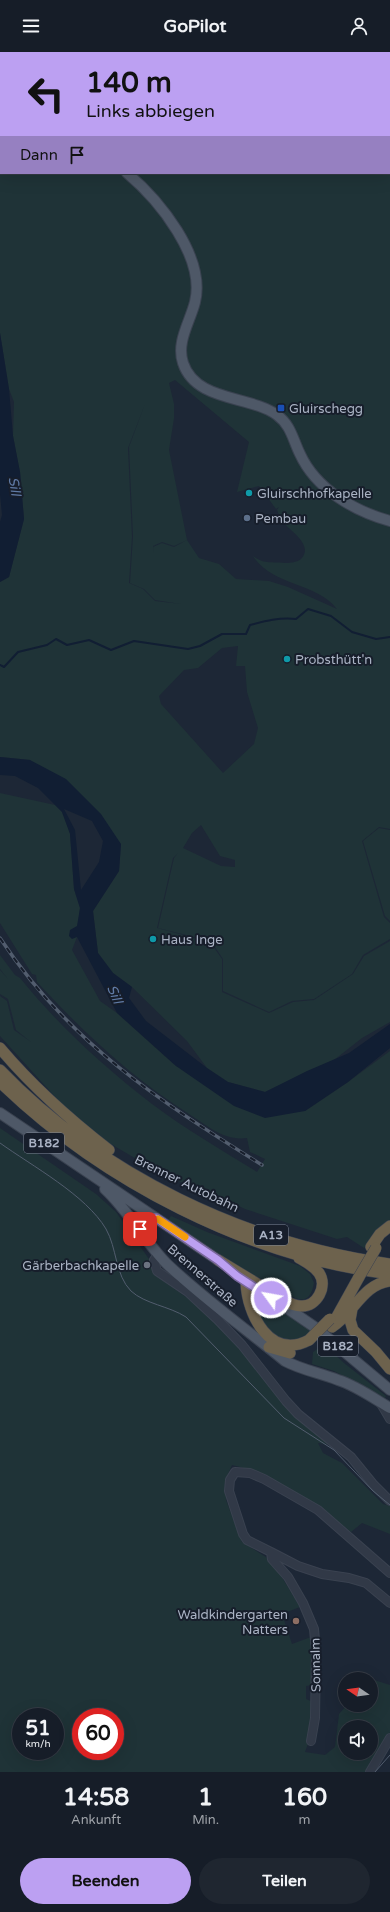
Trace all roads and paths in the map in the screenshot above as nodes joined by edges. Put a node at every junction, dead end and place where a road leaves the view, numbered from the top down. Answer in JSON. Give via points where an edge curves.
{"nodes":[{"id":1,"x":128,"y":174,"type":"edge"},
{"id":2,"x":390,"y":521,"type":"edge"},
{"id":3,"x":0,"y":1048,"type":"edge"},
{"id":4,"x":0,"y":1070,"type":"edge"},
{"id":5,"x":0,"y":1082,"type":"edge"},
{"id":6,"x":0,"y":1113,"type":"edge"},
{"id":7,"x":87,"y":1173,"type":"junction"},
{"id":8,"x":164,"y":1190,"type":"junction"},
{"id":9,"x":156,"y":1218,"type":"junction"},
{"id":10,"x":390,"y":1226,"type":"edge"},
{"id":11,"x":390,"y":1231,"type":"edge"},
{"id":12,"x":141,"y":1234,"type":"junction"},
{"id":13,"x":374,"y":1248,"type":"junction"},
{"id":14,"x":285,"y":1250,"type":"junction"},
{"id":15,"x":158,"y":1254,"type":"junction"},
{"id":16,"x":218,"y":1260,"type":"junction"},
{"id":17,"x":390,"y":1264,"type":"edge"},
{"id":18,"x":390,"y":1274,"type":"edge"},
{"id":19,"x":390,"y":1281,"type":"edge"},
{"id":20,"x":246,"y":1282,"type":"junction"},
{"id":21,"x":352,"y":1309,"type":"junction"},
{"id":22,"x":334,"y":1322,"type":"junction"},
{"id":23,"x":311,"y":1343,"type":"junction"},
{"id":24,"x":269,"y":1347,"type":"junction"},
{"id":25,"x":390,"y":1369,"type":"edge"},
{"id":26,"x":390,"y":1390,"type":"edge"},
{"id":27,"x":380,"y":1402,"type":"junction"},
{"id":28,"x":390,"y":1408,"type":"edge"},
{"id":29,"x":390,"y":1420,"type":"edge"},
{"id":30,"x":390,"y":1501,"type":"edge"},
{"id":31,"x":271,"y":1552,"type":"junction"},
{"id":32,"x":390,"y":1573,"type":"edge"},
{"id":33,"x":390,"y":1603,"type":"edge"},
{"id":34,"x":390,"y":1738,"type":"edge"},
{"id":35,"x":311,"y":1741,"type":"dead end"},
{"id":36,"x":390,"y":1749,"type":"edge"},
{"id":37,"x":375,"y":1762,"type":"junction"},
{"id":38,"x":370,"y":1772,"type":"edge"}],
"edges":[{"from":1,"to":2,"type":"main road","via":[[167,218],[192,260],[197,289],[183,336],[181,355],[186,371],[197,383],[211,391],[257,405],[279,417],[287,424],[305,463],[317,478],[341,499],[356,508]]},
{"from":3,"to":8,"type":"highway","number":"A13","via":[[57,1108]]},
{"from":4,"to":8,"type":"highway","name":"Brenner Autobahn","number":"A13","via":[[64,1126],[101,1153]]},
{"from":5,"to":14,"type":"highway","name":"Brenner Autobahn","number":"A13","via":[[61,1135],[131,1182],[188,1213]]},
{"from":6,"to":7,"type":"main road","number":"B182"},
{"from":7,"to":9,"type":"main road","number":"B182"},
{"from":7,"to":12,"type":"main road","number":"B182","via":[[118,1203]]},
{"from":8,"to":17,"type":"highway","name":"Brenner Autobahn","number":"A13","via":[[212,1214],[293,1243]]},
{"from":9,"to":12,"type":"main road","via":[[143,1222]]},
{"from":9,"to":16,"type":"main road","number":"B182"},
{"from":10,"to":13,"type":"highway","via":[[380,1234]]},
{"from":11,"to":13,"type":"highway"},
{"from":12,"to":15,"type":"main road","name":"Brennerstraße","number":"B182"},
{"from":13,"to":22,"type":"highway"},
{"from":14,"to":16,"type":"highway","via":[[310,1265],[320,1275],[321,1291],[312,1304],[292,1304]]},
{"from":14,"to":18,"type":"highway","name":"Brenner Autobahn","number":"A13","via":[[354,1268]]},
{"from":15,"to":24,"type":"main road","name":"Brennerstraße","number":"B182","via":[[204,1296]]},
{"from":15,"to":30,"type":"street","via":[[154,1260],[157,1271],[188,1292],[217,1319],[242,1345],[294,1410],[351,1457]]},
{"from":16,"to":20,"type":"main road","number":"B182"},
{"from":19,"to":21,"type":"highway","via":[[369,1288]]},
{"from":20,"to":23,"type":"highway","via":[[249,1307],[266,1334],[290,1345]]},
{"from":20,"to":26,"type":"main road","number":"B182","via":[[316,1328]]},
{"from":21,"to":22,"type":"highway"},
{"from":21,"to":25,"type":"highway","via":[[350,1320],[353,1330]]},
{"from":22,"to":23,"type":"highway"},
{"from":23,"to":24,"type":"highway","via":[[299,1352],[292,1353]]},
{"from":24,"to":27,"type":"main road","number":"B182","via":[[298,1368],[338,1380]]},
{"from":27,"to":28,"type":"main road","number":"B182"},
{"from":27,"to":29,"type":"street"},
{"from":31,"to":32,"type":"street","via":[[247,1540],[243,1534],[228,1487],[231,1477],[238,1472],[264,1479],[318,1510]]},
{"from":31,"to":33,"type":"street","via":[[322,1574],[366,1583]]},
{"from":31,"to":35,"type":"street","name":"Sonnalm","via":[[272,1559],[288,1577],[303,1603],[314,1629],[315,1718]]},
{"from":34,"to":37,"type":"street"},
{"from":36,"to":37,"type":"street"},
{"from":37,"to":38,"type":"street"}]}
